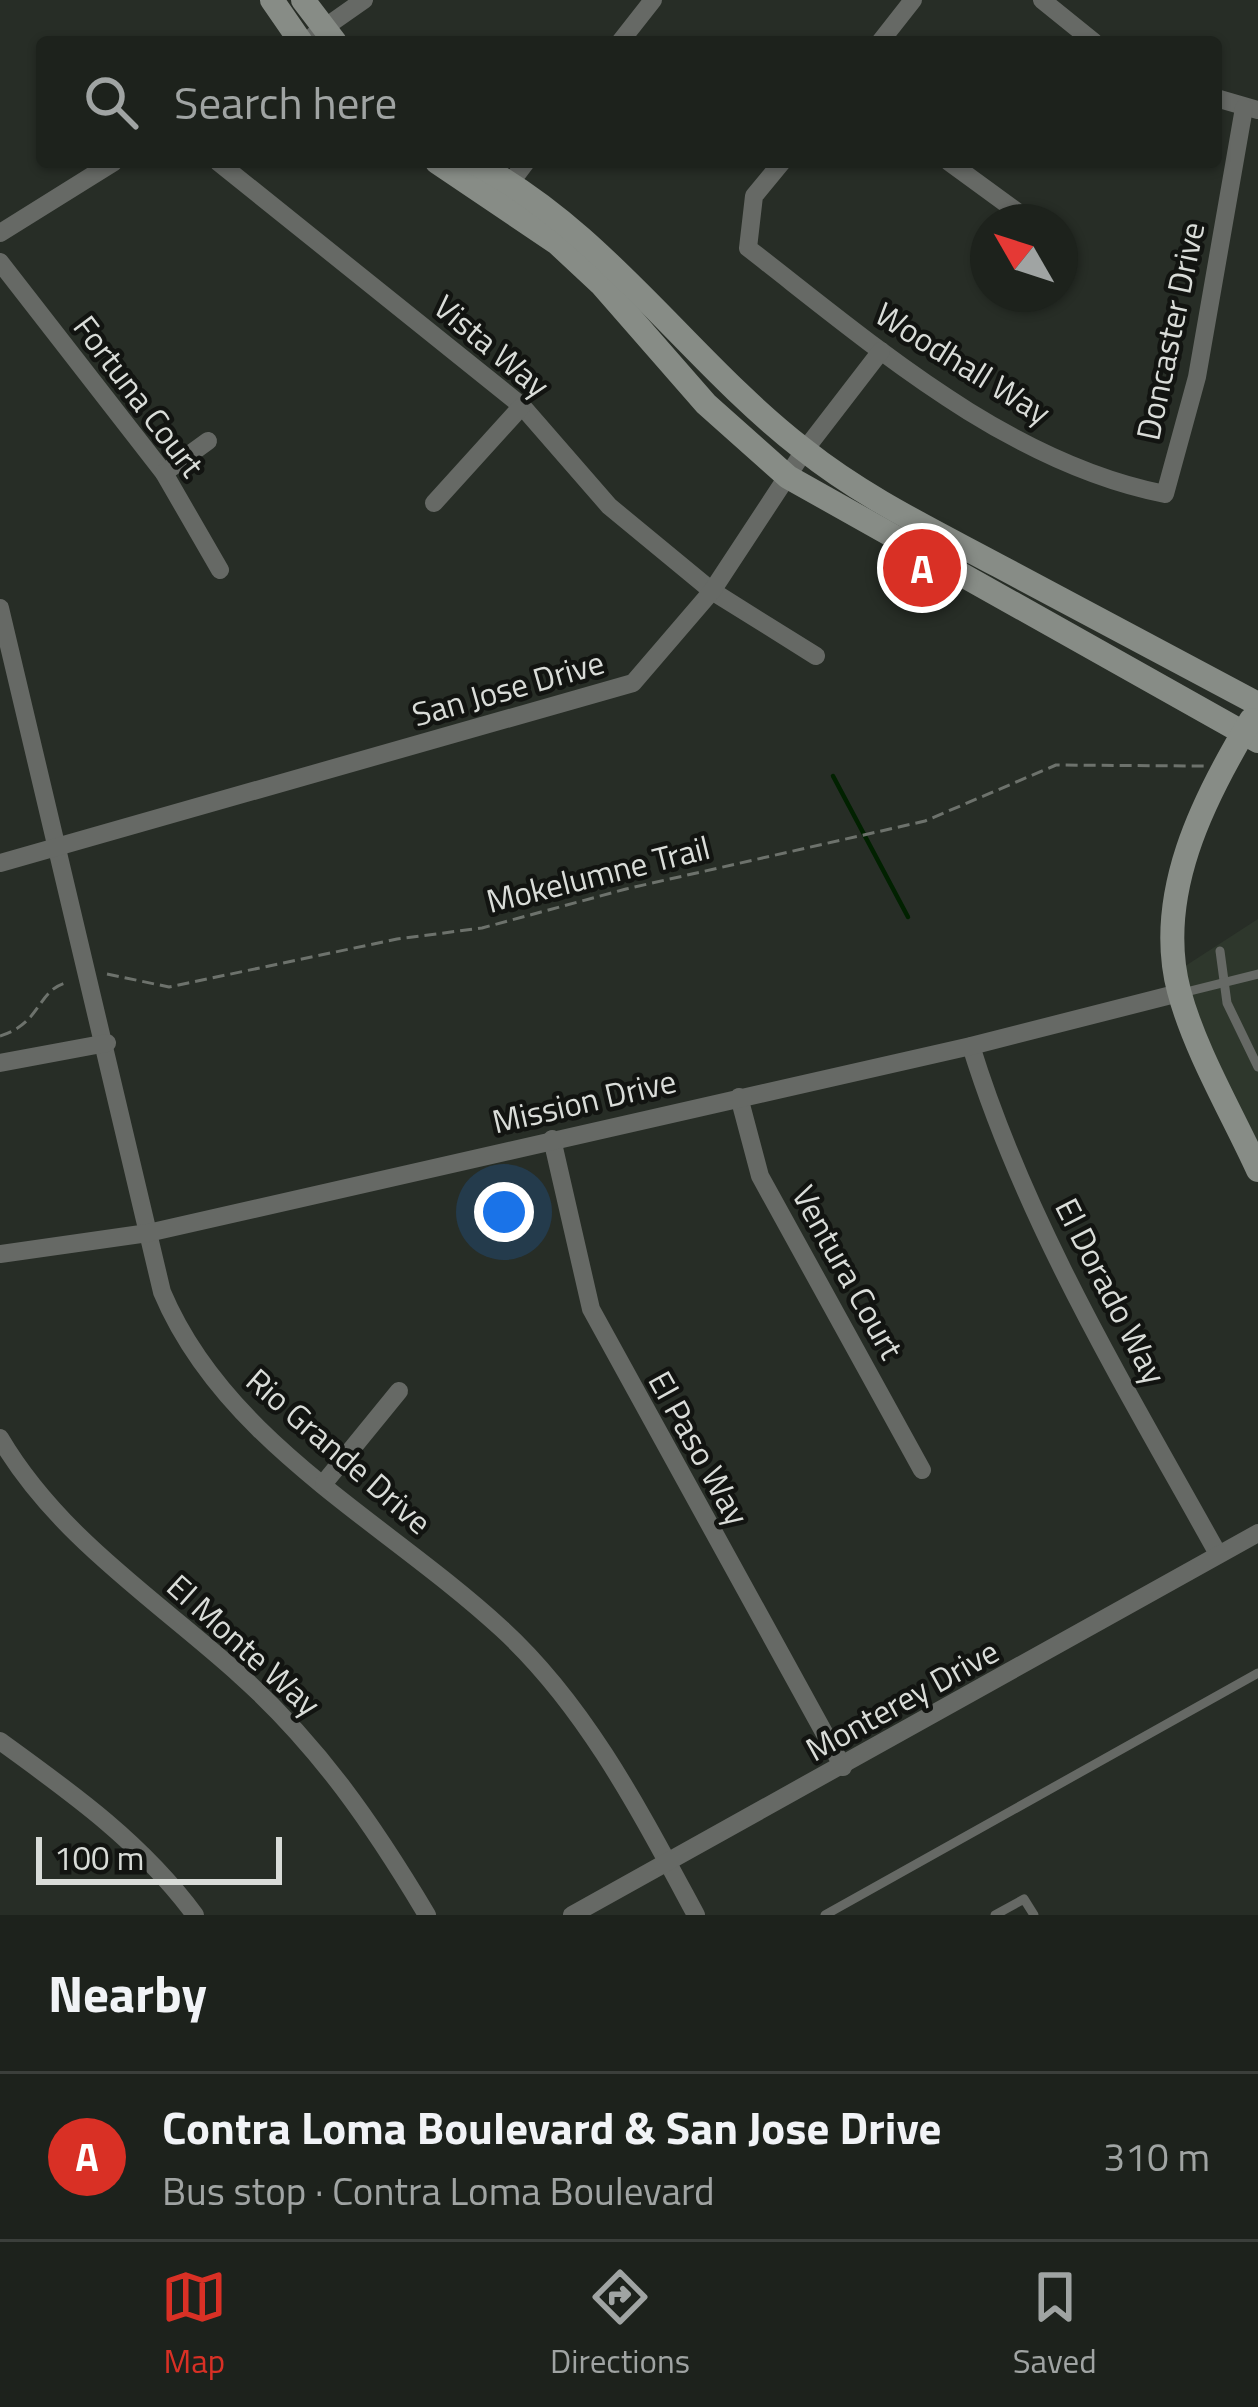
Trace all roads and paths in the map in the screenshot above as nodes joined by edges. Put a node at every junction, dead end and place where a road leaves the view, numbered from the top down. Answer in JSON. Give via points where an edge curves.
{"nodes":[{"id":1,"x":272,"y":0,"type":"edge"},
{"id":2,"x":304,"y":0,"type":"edge"},
{"id":3,"x":364,"y":0,"type":"edge"},
{"id":4,"x":653,"y":0,"type":"edge"},
{"id":5,"x":913,"y":0,"type":"edge"},
{"id":6,"x":1042,"y":0,"type":"edge"},
{"id":7,"x":312,"y":36,"type":"edge"},
{"id":8,"x":314,"y":36,"type":"edge"},
{"id":9,"x":319,"y":36,"type":"edge"},
{"id":10,"x":625,"y":36,"type":"edge"},
{"id":11,"x":885,"y":36,"type":"edge"},
{"id":12,"x":1087,"y":36,"type":"edge"},
{"id":13,"x":1222,"y":100,"type":"edge"},
{"id":14,"x":1251,"y":109,"type":"edge"},
{"id":15,"x":104,"y":168,"type":"edge"},
{"id":16,"x":225,"y":168,"type":"edge"},
{"id":17,"x":445,"y":168,"type":"edge"},
{"id":18,"x":777,"y":168,"type":"edge"},
{"id":19,"x":957,"y":168,"type":"edge"},
{"id":20,"x":519,"y":172,"type":"edge"},
{"id":21,"x":496,"y":204,"type":"junction"},
{"id":22,"x":1006,"y":204,"type":"edge"},
{"id":23,"x":0,"y":233,"type":"edge"},
{"id":24,"x":0,"y":262,"type":"edge"},
{"id":25,"x":881,"y":351,"type":"junction"},
{"id":26,"x":522,"y":406,"type":"junction"},
{"id":27,"x":208,"y":441,"type":"dead end"},
{"id":28,"x":804,"y":451,"type":"junction"},
{"id":29,"x":164,"y":473,"type":"junction"},
{"id":30,"x":788,"y":477,"type":"junction"},
{"id":31,"x":1166,"y":494,"type":"joint"},
{"id":32,"x":434,"y":503,"type":"dead end"},
{"id":33,"x":220,"y":571,"type":"dead end"},
{"id":34,"x":712,"y":591,"type":"junction"},
{"id":35,"x":0,"y":608,"type":"edge"},
{"id":36,"x":816,"y":656,"type":"dead end"},
{"id":37,"x":1258,"y":706,"type":"edge"},
{"id":38,"x":1251,"y":736,"type":"edge"},
{"id":39,"x":1223,"y":772,"type":"junction"},
{"id":40,"x":61,"y":849,"type":"junction"},
{"id":41,"x":0,"y":862,"type":"edge"},
{"id":42,"x":1220,"y":951,"type":"dead end"},
{"id":43,"x":1258,"y":974,"type":"edge"},
{"id":44,"x":88,"y":978,"type":"junction"},
{"id":45,"x":1224,"y":985,"type":"junction"},
{"id":46,"x":1179,"y":993,"type":"junction"},
{"id":47,"x":0,"y":1036,"type":"edge"},
{"id":48,"x":106,"y":1042,"type":"junction"},
{"id":49,"x":971,"y":1046,"type":"junction"},
{"id":50,"x":0,"y":1063,"type":"edge"},
{"id":51,"x":1258,"y":1067,"type":"edge"},
{"id":52,"x":739,"y":1096,"type":"junction"},
{"id":53,"x":552,"y":1139,"type":"junction"},
{"id":54,"x":1258,"y":1170,"type":"edge"},
{"id":55,"x":148,"y":1233,"type":"junction"},
{"id":56,"x":0,"y":1254,"type":"edge"},
{"id":57,"x":399,"y":1391,"type":"dead end"},
{"id":58,"x":0,"y":1438,"type":"edge"},
{"id":59,"x":922,"y":1470,"type":"dead end"},
{"id":60,"x":324,"y":1483,"type":"junction"},
{"id":61,"x":1258,"y":1533,"type":"edge"},
{"id":62,"x":1218,"y":1554,"type":"junction"},
{"id":63,"x":1258,"y":1673,"type":"edge"},
{"id":64,"x":0,"y":1741,"type":"edge"},
{"id":65,"x":843,"y":1767,"type":"junction"},
{"id":66,"x":668,"y":1863,"type":"junction"},
{"id":67,"x":194,"y":1915,"type":"edge"},
{"id":68,"x":427,"y":1915,"type":"edge"},
{"id":69,"x":572,"y":1915,"type":"edge"},
{"id":70,"x":696,"y":1915,"type":"edge"},
{"id":71,"x":825,"y":1915,"type":"edge"},
{"id":72,"x":995,"y":1915,"type":"edge"},
{"id":73,"x":1034,"y":1915,"type":"edge"}],
"edges":[{"from":1,"to":7,"type":"main road"},
{"from":2,"to":8,"type":"main road"},
{"from":3,"to":9,"type":"street"},
{"from":4,"to":10,"type":"street"},
{"from":5,"to":11,"type":"street"},
{"from":6,"to":12,"type":"street"},
{"from":13,"to":14,"type":"street"},
{"from":14,"to":31,"type":"street","name":"Doncaster Drive"},
{"from":15,"to":23,"type":"street"},
{"from":16,"to":26,"type":"street","name":"Vista Way"},
{"from":17,"to":21,"type":"main road"},
{"from":18,"to":25,"type":"street","name":"Woodhall Way","via":[[754,196],[748,248]]},
{"from":19,"to":22,"type":"street"},
{"from":20,"to":21,"type":"main road"},
{"from":20,"to":28,"type":"main road","via":[[711,370]]},
{"from":21,"to":30,"type":"main road","via":[[587,271],[706,404]]},
{"from":24,"to":29,"type":"street","name":"Fortuna Court"},
{"from":25,"to":28,"type":"street","name":"San Jose Drive"},
{"from":25,"to":31,"type":"street","name":"Woodhall Way","via":[[1017,438],[1125,486]]},
{"from":26,"to":32,"type":"street"},
{"from":26,"to":34,"type":"street","name":"Vista Way","via":[[609,506]]},
{"from":27,"to":29,"type":"street"},
{"from":28,"to":30,"type":"street","name":"San Jose Drive"},
{"from":28,"to":37,"type":"main road","via":[[882,503]]},
{"from":29,"to":33,"type":"street","name":"Fortuna Court"},
{"from":30,"to":34,"type":"street","name":"San Jose Drive"},
{"from":30,"to":38,"type":"main road"},
{"from":34,"to":36,"type":"street","name":"Vista Way"},
{"from":34,"to":40,"type":"street","name":"San Jose Drive","via":[[633,683]]},
{"from":35,"to":40,"type":"street","name":"Rio Grande Drive"},
{"from":37,"to":38,"type":"main road"},
{"from":38,"to":39,"type":"main road"},
{"from":39,"to":44,"type":"path","name":"Mokelumne Trail","via":[[1056,765],[925,821],[482,928],[169,987],[117,974]]},
{"from":39,"to":46,"type":"main road","via":[[1192,832],[1178,884]]},
{"from":40,"to":41,"type":"street","name":"San Jose Drive"},
{"from":40,"to":44,"type":"street","name":"Rio Grande Drive"},
{"from":42,"to":45,"type":"lane"},
{"from":43,"to":45,"type":"lane"},
{"from":44,"to":47,"type":"path","via":[[56,985],[28,1025]]},
{"from":44,"to":48,"type":"street","name":"Rio Grande Drive"},
{"from":45,"to":46,"type":"lane"},
{"from":45,"to":51,"type":"lane"},
{"from":46,"to":49,"type":"street","name":"Mission Drive"},
{"from":46,"to":54,"type":"main road"},
{"from":48,"to":50,"type":"street"},
{"from":48,"to":55,"type":"street","name":"Rio Grande Drive"},
{"from":49,"to":52,"type":"street","name":"Mission Drive"},
{"from":49,"to":62,"type":"street","name":"El Dorado Way","via":[[997,1129],[1089,1322]]},
{"from":52,"to":53,"type":"street","name":"Mission Drive"},
{"from":52,"to":59,"type":"street","name":"Ventura Court","via":[[760,1176]]},
{"from":53,"to":55,"type":"street","name":"Mission Drive"},
{"from":53,"to":65,"type":"street","name":"El Paso Way","via":[[591,1310]]},
{"from":55,"to":56,"type":"street","name":"Mission Drive"},
{"from":55,"to":60,"type":"street","name":"Rio Grande Drive","via":[[182,1338],[234,1406]]},
{"from":57,"to":60,"type":"street"},
{"from":58,"to":68,"type":"street","name":"El Monte Way","via":[[30,1484],[94,1552],[297,1729],[366,1813]]},
{"from":60,"to":66,"type":"street","name":"Rio Grande Drive","via":[[504,1631],[598,1742]]},
{"from":61,"to":62,"type":"street","name":"Monterey Drive"},
{"from":62,"to":65,"type":"street","name":"Monterey Drive"},
{"from":63,"to":71,"type":"lane"},
{"from":64,"to":67,"type":"street","via":[[118,1831]]},
{"from":65,"to":66,"type":"street","name":"Monterey Drive"},
{"from":66,"to":69,"type":"street","name":"Monterey Drive"},
{"from":66,"to":70,"type":"street","name":"Rio Grande Drive"},
{"from":72,"to":73,"type":"lane","via":[[1024,1899]]}]}
